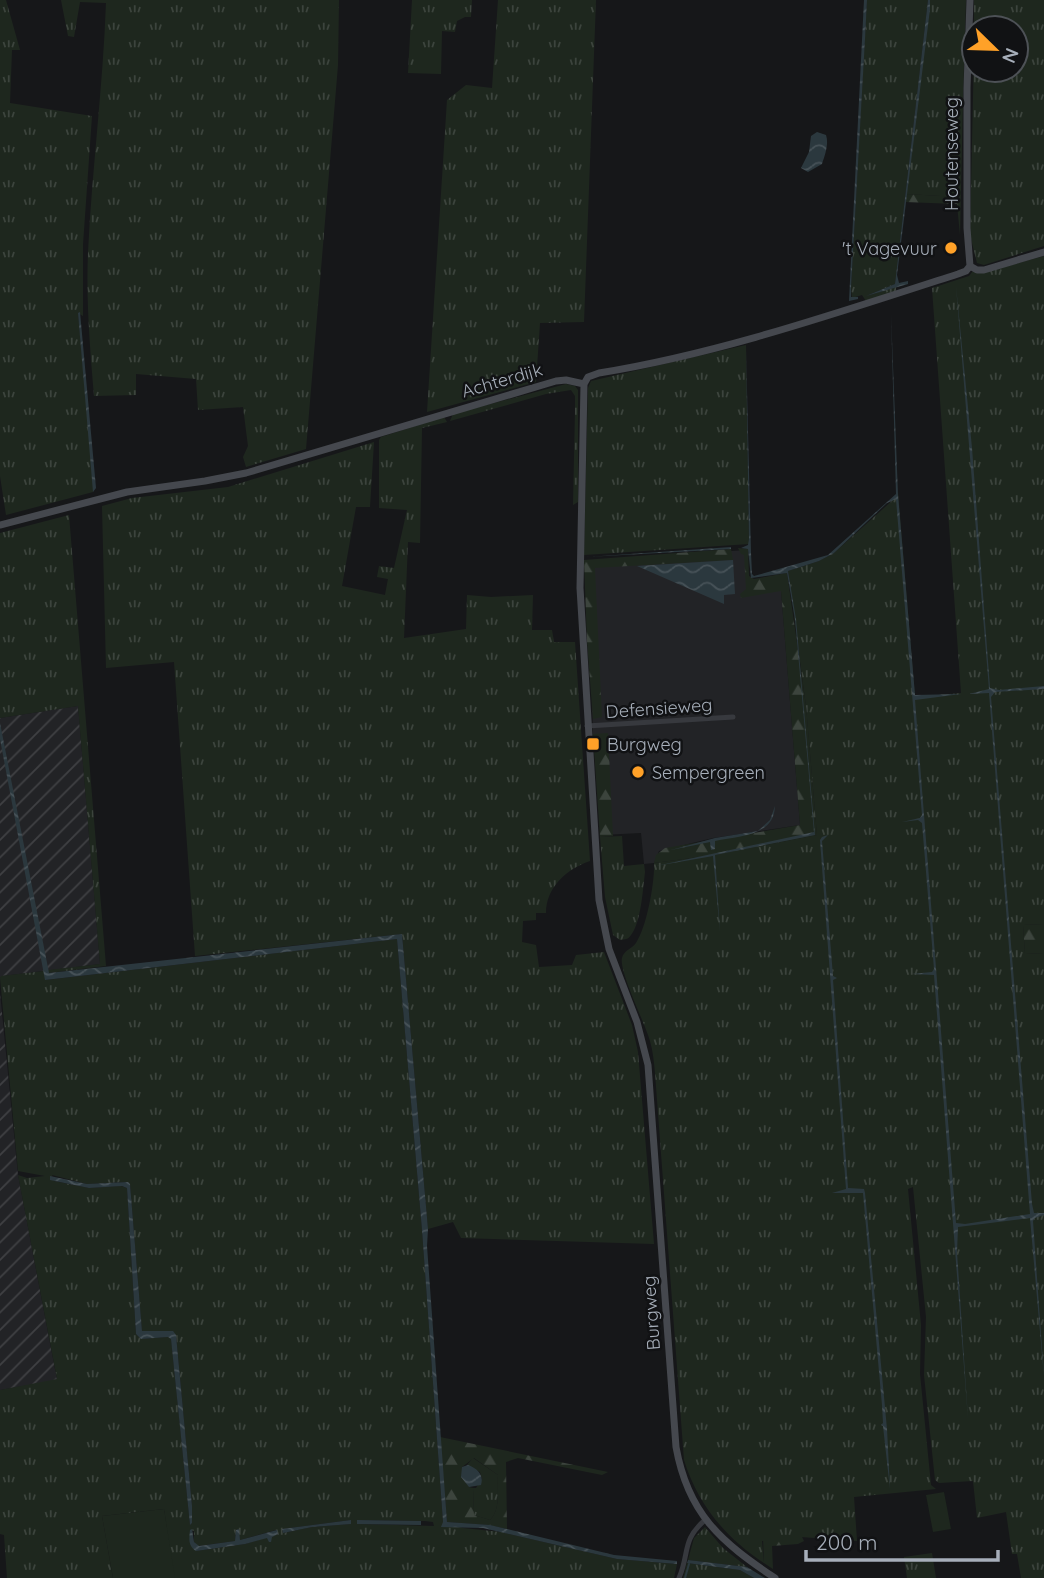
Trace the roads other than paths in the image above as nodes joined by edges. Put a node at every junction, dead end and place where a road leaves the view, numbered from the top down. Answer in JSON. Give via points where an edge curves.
{"nodes":[{"id":1,"x":970,"y":0,"type":"edge"},
{"id":2,"x":1044,"y":252,"type":"edge"},
{"id":3,"x":970,"y":266,"type":"junction"},
{"id":4,"x":584,"y":384,"type":"junction"},
{"id":5,"x":0,"y":525,"type":"edge"},
{"id":6,"x":733,"y":717,"type":"dead end"},
{"id":7,"x":587,"y":726,"type":"junction"},
{"id":8,"x":705,"y":1520,"type":"junction"},
{"id":9,"x":679,"y":1578,"type":"edge"},
{"id":10,"x":775,"y":1578,"type":"edge"}],
"edges":[{"from":1,"to":3,"type":"main road","name":"Houtenseweg"},
{"from":2,"to":3,"type":"main road","name":"Achterdijk","via":[[984,270]]},
{"from":3,"to":4,"type":"main road","name":"Achterdijk","via":[[967,271],[823,318],[685,356],[599,373]]},
{"from":4,"to":5,"type":"main road","name":"Achterdijk","via":[[556,381],[246,473],[127,492]]},
{"from":4,"to":7,"type":"main road","name":"Burgweg","via":[[580,588]]},
{"from":6,"to":7,"type":"street","name":"Defensieweg"},
{"from":7,"to":8,"type":"main road","name":"Burgweg","via":[[603,926],[648,1065],[676,1447],[681,1474]]},
{"from":8,"to":9,"type":"street","via":[[687,1543]]},
{"from":8,"to":10,"type":"main road","name":"Burgweg","via":[[726,1543]]}]}
